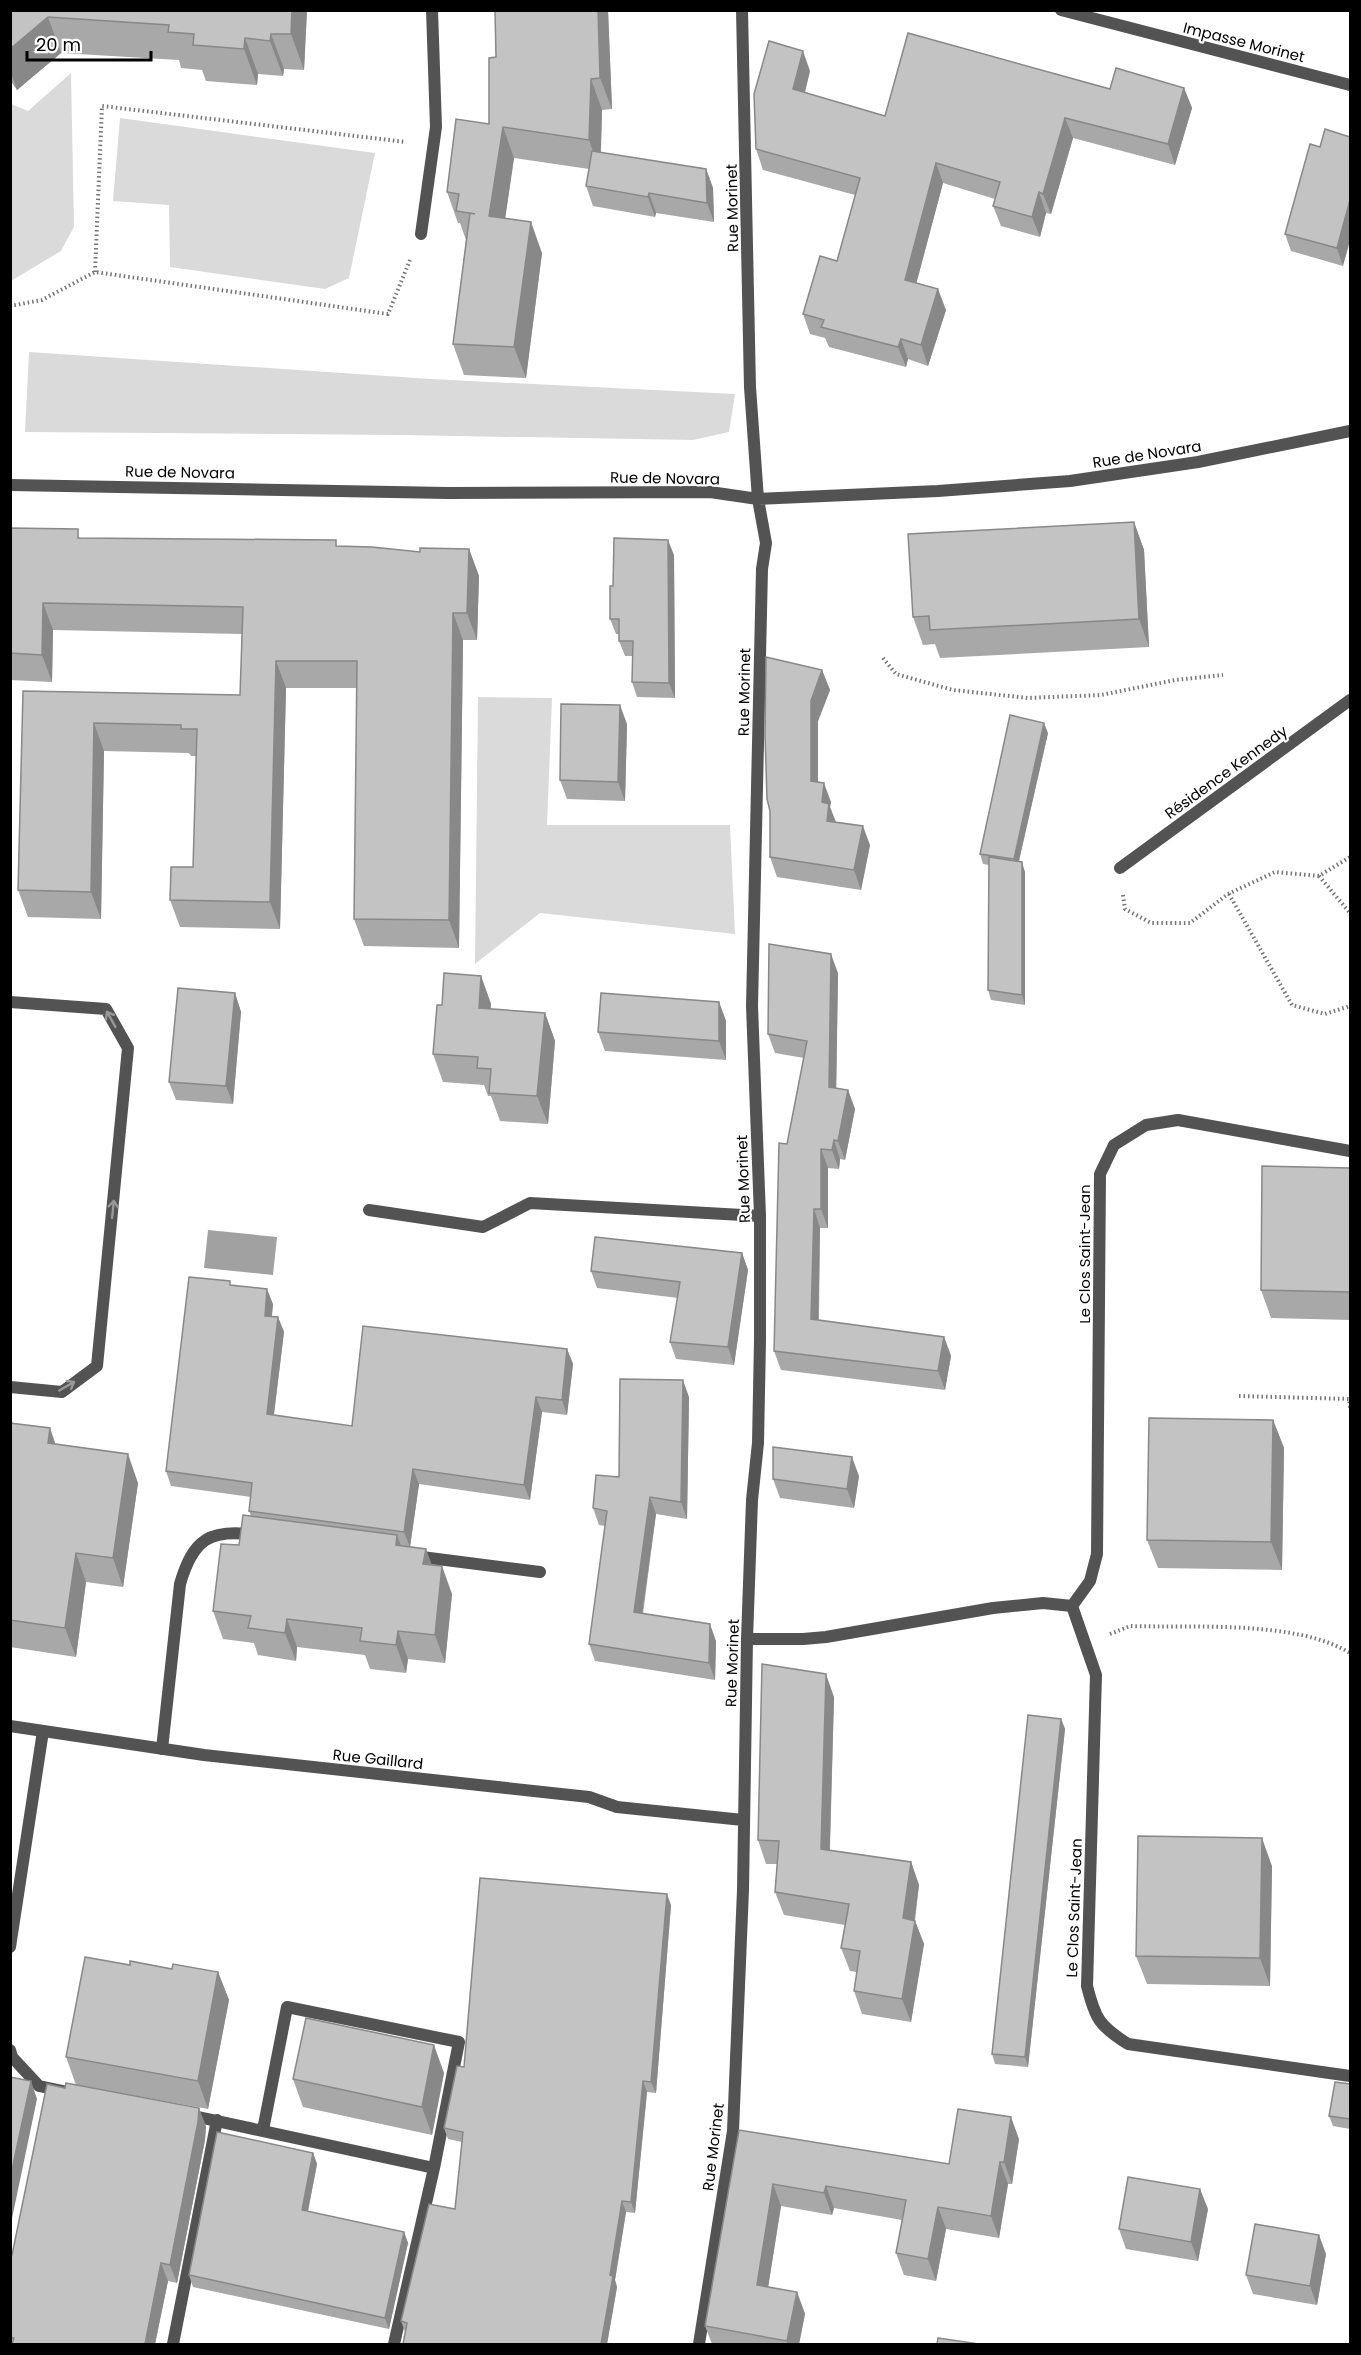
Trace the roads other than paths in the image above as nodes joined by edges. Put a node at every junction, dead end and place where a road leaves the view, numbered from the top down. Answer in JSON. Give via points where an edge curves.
{"nodes":[{"id":1,"x":432,"y":10,"type":"edge"},
{"id":2,"x":742,"y":10,"type":"edge"},
{"id":3,"x":1061,"y":10,"type":"edge"},
{"id":4,"x":1350,"y":85,"type":"edge"},
{"id":5,"x":421,"y":234,"type":"road end"},
{"id":6,"x":1350,"y":431,"type":"edge"},
{"id":7,"x":10,"y":485,"type":"edge"},
{"id":8,"x":758,"y":499,"type":"junction"},
{"id":9,"x":1350,"y":700,"type":"edge"},
{"id":10,"x":1120,"y":868,"type":"road end"},
{"id":11,"x":10,"y":1002,"type":"edge"},
{"id":12,"x":1350,"y":1151,"type":"edge"},
{"id":13,"x":369,"y":1210,"type":"dead end"},
{"id":14,"x":760,"y":1216,"type":"junction"},
{"id":15,"x":10,"y":1388,"type":"edge"},
{"id":16,"x":267,"y":1536,"type":"edge"},
{"id":17,"x":398,"y":1553,"type":"edge"},
{"id":18,"x":540,"y":1572,"type":"dead end"},
{"id":19,"x":1072,"y":1606,"type":"junction"},
{"id":20,"x":747,"y":1640,"type":"junction"},
{"id":21,"x":10,"y":1726,"type":"edge"},
{"id":22,"x":43,"y":1731,"type":"junction"},
{"id":23,"x":162,"y":1749,"type":"junction"},
{"id":24,"x":742,"y":1820,"type":"junction"},
{"id":25,"x":10,"y":1947,"type":"edge"},
{"id":26,"x":10,"y":2050,"type":"edge"},
{"id":27,"x":1350,"y":2076,"type":"edge"},
{"id":28,"x":71,"y":2092,"type":"edge"},
{"id":29,"x":172,"y":2111,"type":"edge"},
{"id":30,"x":217,"y":2120,"type":"junction"},
{"id":31,"x":263,"y":2130,"type":"junction"},
{"id":32,"x":434,"y":2168,"type":"junction"},
{"id":33,"x":173,"y":2344,"type":"edge"},
{"id":34,"x":394,"y":2344,"type":"edge"},
{"id":35,"x":699,"y":2344,"type":"edge"}],
"edges":[{"from":1,"to":5,"type":"street","via":[[436,128]]},
{"from":2,"to":8,"type":"street","name":"Rue Morinet","via":[[750,387]]},
{"from":3,"to":4,"type":"street","name":"Impasse Morinet"},
{"from":6,"to":8,"type":"street","name":"Rue de Novara","via":[[1198,462],[1070,481]]},
{"from":7,"to":8,"type":"street","name":"Rue de Novara","via":[[448,493],[710,492]]},
{"from":8,"to":14,"type":"street","name":"Rue Morinet","via":[[766,543],[762,569],[752,1006]]},
{"from":9,"to":10,"type":"street","name":"Résidence Kennedy"},
{"from":15,"to":11,"type":"street","one_way":true,"via":[[62,1392],[97,1366],[128,1048],[106,1010]]},
{"from":12,"to":19,"type":"street","name":"Le Clos Saint-Jean","via":[[1178,1120],[1146,1125],[1114,1145],[1100,1174],[1097,1554],[1090,1581]]},
{"from":13,"to":14,"type":"street","via":[[483,1227],[530,1203]]},
{"from":14,"to":20,"type":"street","name":"Rue Morinet","via":[[758,1443]]},
{"from":16,"to":23,"type":"street","via":[[220,1533],[201,1542],[187,1559],[180,1584]]},
{"from":17,"to":18,"type":"street"},
{"from":19,"to":20,"type":"street","via":[[1022,1604],[826,1637]]},
{"from":19,"to":27,"type":"street","name":"Le Clos Saint-Jean","via":[[1096,1676],[1087,1986],[1093,2011],[1106,2030],[1128,2044]]},
{"from":20,"to":24,"type":"street","name":"Rue Morinet"},
{"from":21,"to":22,"type":"street","name":"Rue Gaillard"},
{"from":22,"to":23,"type":"street","name":"Rue Gaillard"},
{"from":22,"to":25,"type":"street"},
{"from":23,"to":24,"type":"street","name":"Rue Gaillard","via":[[589,1797],[616,1807]]},
{"from":24,"to":35,"type":"street","name":"Rue Morinet","via":[[732,2131]]},
{"from":26,"to":28,"type":"street","via":[[47,2094]]},
{"from":29,"to":30,"type":"street"},
{"from":30,"to":31,"type":"street"},
{"from":30,"to":33,"type":"street"},
{"from":31,"to":32,"type":"street"},
{"from":31,"to":32,"type":"street","via":[[288,2007],[459,2042]]},
{"from":32,"to":34,"type":"street"}]}
